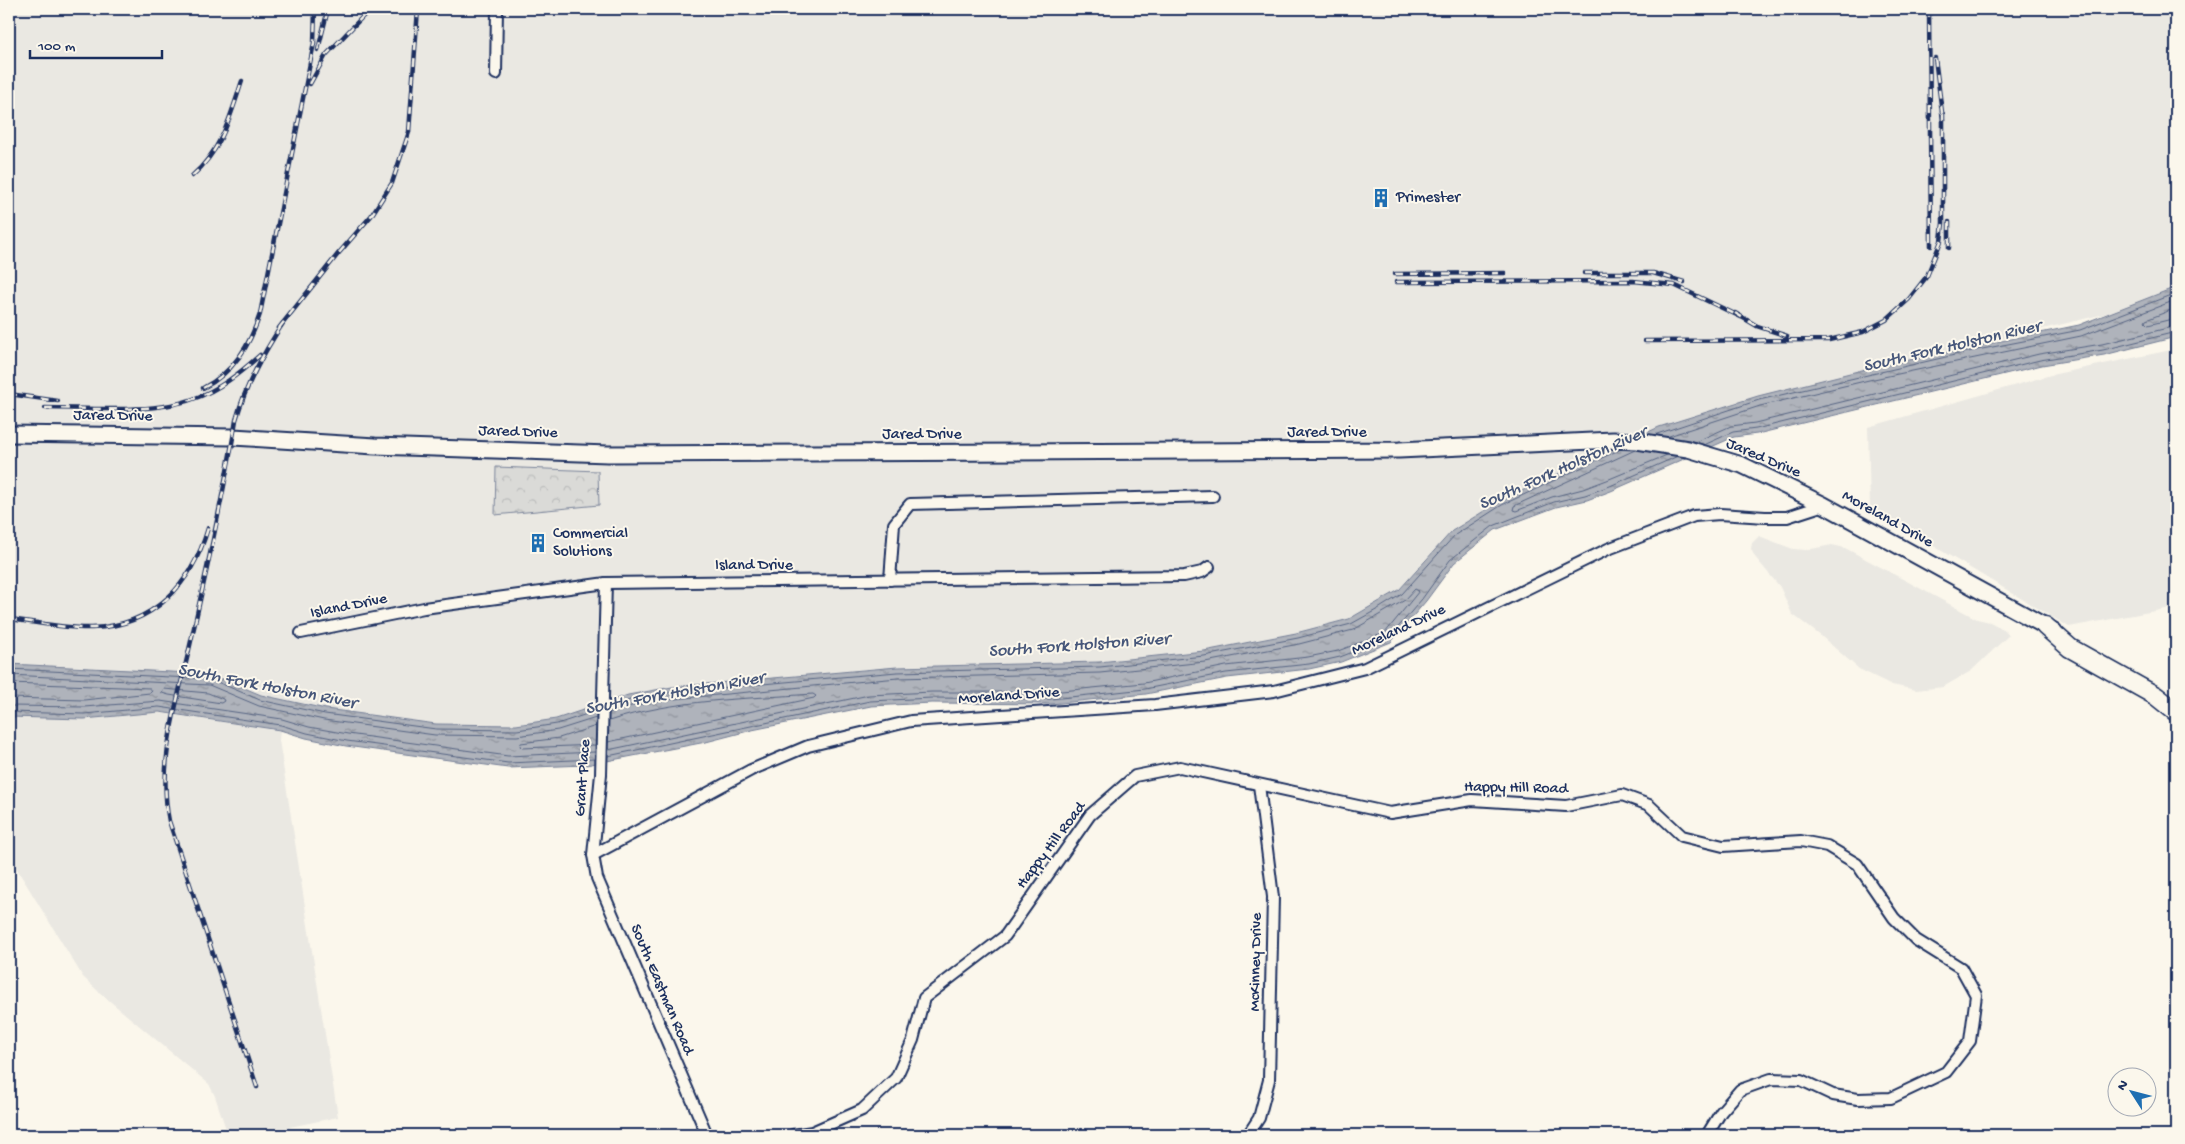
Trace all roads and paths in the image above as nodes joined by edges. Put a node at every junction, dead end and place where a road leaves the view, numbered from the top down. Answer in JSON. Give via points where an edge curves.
{"nodes":[{"id":1,"x":497,"y":9,"type":"edge"},
{"id":2,"x":496,"y":74,"type":"dead end"},
{"id":3,"x":9,"y":434,"type":"edge"},
{"id":4,"x":1213,"y":496,"type":"dead end"},
{"id":5,"x":1824,"y":505,"type":"junction"},
{"id":6,"x":1208,"y":567,"type":"dead end"},
{"id":7,"x":890,"y":580,"type":"junction"},
{"id":8,"x":606,"y":583,"type":"junction"},
{"id":9,"x":2045,"y":626,"type":"junction"},
{"id":10,"x":301,"y":633,"type":"dead end"},
{"id":11,"x":2176,"y":702,"type":"edge"},
{"id":12,"x":2176,"y":712,"type":"edge"},
{"id":13,"x":1259,"y":785,"type":"junction"},
{"id":14,"x":593,"y":855,"type":"junction"},
{"id":15,"x":706,"y":1135,"type":"edge"},
{"id":16,"x":793,"y":1135,"type":"edge"},
{"id":17,"x":1248,"y":1135,"type":"edge"},
{"id":18,"x":1707,"y":1135,"type":"edge"}],
"edges":[{"from":1,"to":2,"type":"street"},
{"from":3,"to":5,"type":"main road","name":"Jared Drive","via":[[233,437],[375,446],[608,454],[1399,450],[1613,440],[1688,449],[1742,465]]},
{"from":4,"to":7,"type":"street","via":[[910,504],[894,524]]},
{"from":5,"to":9,"type":"main road","name":"Moreland Drive"},
{"from":5,"to":14,"type":"street","name":"Moreland Drive","via":[[1787,517],[1694,516],[1608,550],[1365,668],[1274,691],[1155,705],[911,721],[808,746],[751,770]]},
{"from":6,"to":7,"type":"street","name":"Island Drive","via":[[1202,572],[1184,576]]},
{"from":7,"to":8,"type":"street","name":"Island Drive"},
{"from":8,"to":10,"type":"street","name":"Island Drive","via":[[424,608]]},
{"from":8,"to":14,"type":"street","name":"Grant Place","via":[[602,763]]},
{"from":9,"to":11,"type":"main road","name":"Moreland Drive","via":[[2121,667]]},
{"from":9,"to":12,"type":"highway","via":[[2070,648],[2156,696]]},
{"from":13,"to":16,"type":"street","name":"Happy Hill Road","via":[[1180,767],[1135,776],[1090,815],[1005,936],[924,998],[913,1040],[896,1078],[862,1110],[812,1132]]},
{"from":13,"to":17,"type":"street","name":"McKinney Drive","via":[[1273,897],[1269,1080],[1259,1118]]},
{"from":13,"to":18,"type":"street","name":"Happy Hill Road","via":[[1390,813],[1472,800],[1566,806],[1622,795],[1649,805],[1682,836],[1723,846],[1801,841],[1827,846],[1857,864],[1894,918],[1916,940],[1961,968],[1976,995],[1970,1041],[1946,1072],[1891,1098],[1858,1100],[1832,1094],[1801,1080],[1771,1080],[1740,1090]]},
{"from":14,"to":15,"type":"street","name":"South Eastman Road","via":[[596,878]]}]}
